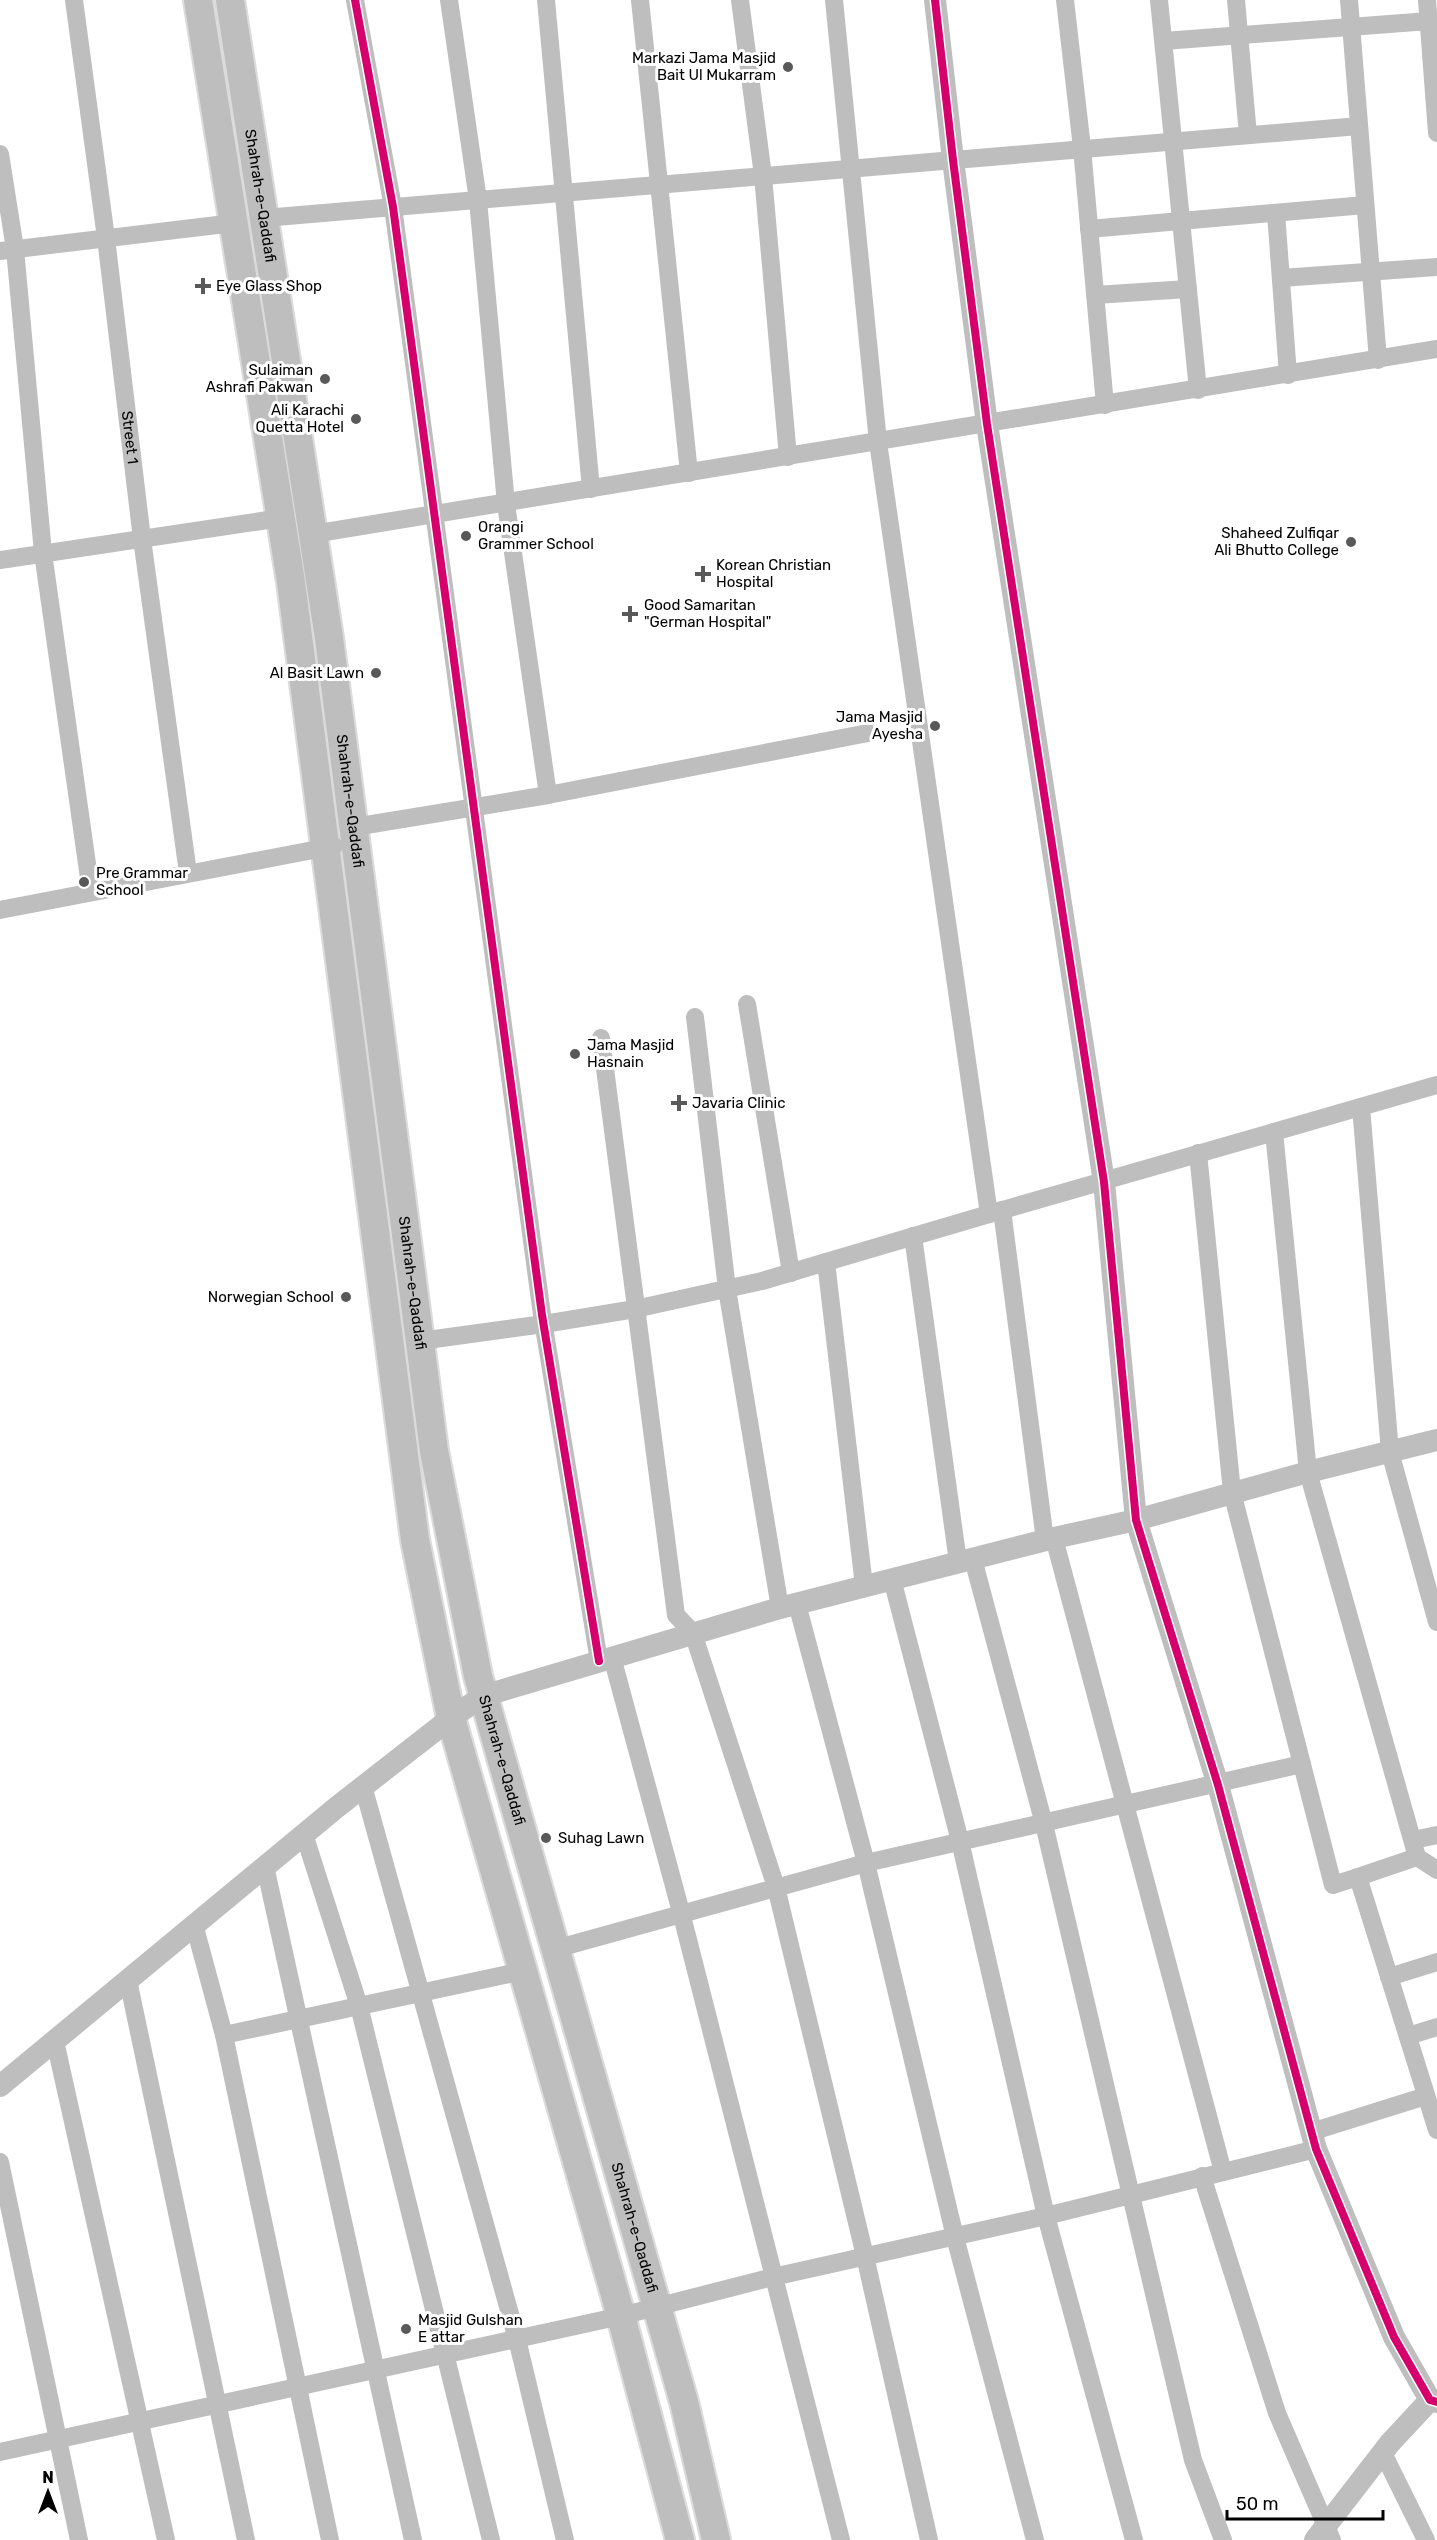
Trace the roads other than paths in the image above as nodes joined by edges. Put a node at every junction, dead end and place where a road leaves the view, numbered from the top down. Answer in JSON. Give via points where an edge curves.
{"nodes":[{"id":1,"x":74,"y":0,"type":"edge"},
{"id":2,"x":198,"y":0,"type":"edge"},
{"id":3,"x":230,"y":0,"type":"edge"},
{"id":4,"x":355,"y":0,"type":"edge"},
{"id":5,"x":449,"y":0,"type":"edge"},
{"id":6,"x":546,"y":0,"type":"edge"},
{"id":7,"x":640,"y":0,"type":"edge"},
{"id":8,"x":740,"y":0,"type":"edge"},
{"id":9,"x":834,"y":0,"type":"edge"},
{"id":10,"x":935,"y":0,"type":"edge"},
{"id":11,"x":1065,"y":0,"type":"edge"},
{"id":12,"x":1159,"y":0,"type":"edge"},
{"id":13,"x":1236,"y":0,"type":"edge"},
{"id":14,"x":1349,"y":0,"type":"edge"},
{"id":15,"x":1427,"y":0,"type":"edge"},
{"id":16,"x":1429,"y":21,"type":"junction"},
{"id":17,"x":1351,"y":27,"type":"junction"},
{"id":18,"x":1239,"y":35,"type":"junction"},
{"id":19,"x":1164,"y":41,"type":"junction"},
{"id":20,"x":1434,"y":49,"type":"edge"},
{"id":21,"x":1359,"y":126,"type":"junction"},
{"id":22,"x":1437,"y":133,"type":"edge"},
{"id":23,"x":1248,"y":135,"type":"junction"},
{"id":24,"x":1173,"y":141,"type":"junction"},
{"id":25,"x":1082,"y":148,"type":"junction"},
{"id":26,"x":0,"y":154,"type":"edge"},
{"id":27,"x":953,"y":160,"type":"junction"},
{"id":28,"x":850,"y":169,"type":"junction"},
{"id":29,"x":763,"y":176,"type":"junction"},
{"id":30,"x":660,"y":185,"type":"junction"},
{"id":31,"x":565,"y":193,"type":"junction"},
{"id":32,"x":478,"y":200,"type":"junction"},
{"id":33,"x":1365,"y":205,"type":"junction"},
{"id":34,"x":393,"y":207,"type":"junction"},
{"id":35,"x":1276,"y":213,"type":"junction"},
{"id":36,"x":264,"y":218,"type":"junction"},
{"id":37,"x":1181,"y":221,"type":"junction"},
{"id":38,"x":234,"y":223,"type":"junction"},
{"id":39,"x":1089,"y":229,"type":"junction"},
{"id":40,"x":106,"y":238,"type":"junction"},
{"id":41,"x":8,"y":250,"type":"edge"},
{"id":42,"x":1437,"y":267,"type":"edge"},
{"id":43,"x":1371,"y":272,"type":"junction"},
{"id":44,"x":1281,"y":278,"type":"junction"},
{"id":45,"x":1188,"y":289,"type":"junction"},
{"id":46,"x":1095,"y":295,"type":"junction"},
{"id":47,"x":1437,"y":350,"type":"edge"},
{"id":48,"x":1378,"y":360,"type":"junction"},
{"id":49,"x":1288,"y":375,"type":"junction"},
{"id":50,"x":1198,"y":390,"type":"junction"},
{"id":51,"x":1105,"y":405,"type":"junction"},
{"id":52,"x":987,"y":424,"type":"junction"},
{"id":53,"x":878,"y":442,"type":"junction"},
{"id":54,"x":788,"y":457,"type":"junction"},
{"id":55,"x":689,"y":473,"type":"junction"},
{"id":56,"x":591,"y":489,"type":"junction"},
{"id":57,"x":506,"y":504,"type":"junction"},
{"id":58,"x":435,"y":515,"type":"junction"},
{"id":59,"x":281,"y":518,"type":"junction"},
{"id":60,"x":313,"y":534,"type":"junction"},
{"id":61,"x":142,"y":538,"type":"junction"},
{"id":62,"x":43,"y":553,"type":"junction"},
{"id":63,"x":0,"y":560,"type":"edge"},
{"id":64,"x":868,"y":733,"type":"dead end"},
{"id":65,"x":548,"y":795,"type":"junction"},
{"id":66,"x":474,"y":807,"type":"junction"},
{"id":67,"x":355,"y":835,"type":"junction"},
{"id":68,"x":326,"y":847,"type":"junction"},
{"id":69,"x":189,"y":873,"type":"junction"},
{"id":70,"x":91,"y":892,"type":"junction"},
{"id":71,"x":0,"y":909,"type":"edge"},
{"id":72,"x":747,"y":1004,"type":"dead end"},
{"id":73,"x":695,"y":1017,"type":"dead end"},
{"id":74,"x":601,"y":1038,"type":"dead end"},
{"id":75,"x":1437,"y":1085,"type":"edge"},
{"id":76,"x":1361,"y":1107,"type":"junction"},
{"id":77,"x":1274,"y":1132,"type":"junction"},
{"id":78,"x":1198,"y":1153,"type":"junction"},
{"id":79,"x":1104,"y":1182,"type":"junction"},
{"id":80,"x":995,"y":1212,"type":"junction"},
{"id":81,"x":913,"y":1236,"type":"junction"},
{"id":82,"x":826,"y":1262,"type":"junction"},
{"id":83,"x":791,"y":1273,"type":"junction"},
{"id":84,"x":727,"y":1288,"type":"junction"},
{"id":85,"x":635,"y":1309,"type":"junction"},
{"id":86,"x":544,"y":1324,"type":"junction"},
{"id":87,"x":420,"y":1341,"type":"junction"},
{"id":88,"x":1437,"y":1440,"type":"edge"},
{"id":89,"x":1390,"y":1452,"type":"junction"},
{"id":90,"x":1308,"y":1472,"type":"junction"},
{"id":91,"x":1232,"y":1492,"type":"junction"},
{"id":92,"x":1136,"y":1520,"type":"junction"},
{"id":93,"x":1049,"y":1539,"type":"junction"},
{"id":94,"x":965,"y":1560,"type":"junction"},
{"id":95,"x":892,"y":1579,"type":"junction"},
{"id":96,"x":864,"y":1586,"type":"junction"},
{"id":97,"x":788,"y":1606,"type":"junction"},
{"id":98,"x":1437,"y":1622,"type":"edge"},
{"id":99,"x":693,"y":1633,"type":"junction"},
{"id":100,"x":606,"y":1659,"type":"junction"},
{"id":101,"x":483,"y":1696,"type":"junction"},
{"id":102,"x":450,"y":1718,"type":"junction"},
{"id":103,"x":1302,"y":1764,"type":"junction"},
{"id":104,"x":1218,"y":1785,"type":"junction"},
{"id":105,"x":363,"y":1786,"type":"junction"},
{"id":106,"x":1125,"y":1803,"type":"junction"},
{"id":107,"x":1044,"y":1824,"type":"junction"},
{"id":108,"x":304,"y":1834,"type":"junction"},
{"id":109,"x":1437,"y":1835,"type":"edge"},
{"id":110,"x":1413,"y":1839,"type":"junction"},
{"id":111,"x":960,"y":1841,"type":"junction"},
{"id":112,"x":1417,"y":1857,"type":"junction"},
{"id":113,"x":866,"y":1863,"type":"junction"},
{"id":114,"x":265,"y":1866,"type":"junction"},
{"id":115,"x":1437,"y":1870,"type":"edge"},
{"id":116,"x":1358,"y":1877,"type":"junction"},
{"id":117,"x":776,"y":1887,"type":"junction"},
{"id":118,"x":681,"y":1912,"type":"junction"},
{"id":119,"x":195,"y":1924,"type":"junction"},
{"id":120,"x":555,"y":1949,"type":"junction"},
{"id":121,"x":1437,"y":1962,"type":"edge"},
{"id":122,"x":523,"y":1971,"type":"junction"},
{"id":123,"x":1389,"y":1977,"type":"junction"},
{"id":124,"x":128,"y":1980,"type":"junction"},
{"id":125,"x":421,"y":1993,"type":"junction"},
{"id":126,"x":359,"y":2006,"type":"junction"},
{"id":127,"x":300,"y":2018,"type":"junction"},
{"id":128,"x":1437,"y":2027,"type":"edge"},
{"id":129,"x":224,"y":2035,"type":"junction"},
{"id":130,"x":1407,"y":2036,"type":"junction"},
{"id":131,"x":55,"y":2041,"type":"junction"},
{"id":132,"x":0,"y":2086,"type":"edge"},
{"id":133,"x":1426,"y":2096,"type":"junction"},
{"id":134,"x":1436,"y":2120,"type":"edge"},
{"id":135,"x":1313,"y":2141,"type":"junction"},
{"id":136,"x":0,"y":2162,"type":"edge"},
{"id":137,"x":1223,"y":2172,"type":"junction"},
{"id":138,"x":1202,"y":2176,"type":"junction"},
{"id":139,"x":1132,"y":2195,"type":"junction"},
{"id":140,"x":1046,"y":2216,"type":"junction"},
{"id":141,"x":955,"y":2237,"type":"junction"},
{"id":142,"x":865,"y":2256,"type":"junction"},
{"id":143,"x":773,"y":2277,"type":"junction"},
{"id":144,"x":656,"y":2305,"type":"junction"},
{"id":145,"x":621,"y":2316,"type":"junction"},
{"id":146,"x":517,"y":2339,"type":"junction"},
{"id":147,"x":446,"y":2354,"type":"junction"},
{"id":148,"x":376,"y":2369,"type":"junction"},
{"id":149,"x":298,"y":2387,"type":"junction"},
{"id":150,"x":1433,"y":2401,"type":"edge"},
{"id":151,"x":219,"y":2404,"type":"junction"},
{"id":152,"x":139,"y":2422,"type":"junction"},
{"id":153,"x":58,"y":2439,"type":"junction"},
{"id":154,"x":0,"y":2452,"type":"edge"},
{"id":155,"x":1383,"y":2453,"type":"junction"},
{"id":156,"x":1324,"y":2536,"type":"edge"},
{"id":157,"x":79,"y":2540,"type":"edge"},
{"id":158,"x":166,"y":2540,"type":"edge"},
{"id":159,"x":246,"y":2540,"type":"edge"},
{"id":160,"x":330,"y":2540,"type":"edge"},
{"id":161,"x":413,"y":2540,"type":"edge"},
{"id":162,"x":491,"y":2540,"type":"edge"},
{"id":163,"x":565,"y":2540,"type":"edge"},
{"id":164,"x":680,"y":2540,"type":"edge"},
{"id":165,"x":716,"y":2540,"type":"edge"},
{"id":166,"x":841,"y":2540,"type":"edge"},
{"id":167,"x":929,"y":2540,"type":"edge"},
{"id":168,"x":1035,"y":2540,"type":"edge"},
{"id":169,"x":1134,"y":2540,"type":"edge"},
{"id":170,"x":1223,"y":2540,"type":"edge"},
{"id":171,"x":1426,"y":2540,"type":"edge"}],
"edges":[{"from":1,"to":40,"type":"street","name":"Street 1"},
{"from":2,"to":38,"type":"main road","name":"Shahrah-e-Qaddafi"},
{"from":3,"to":36,"type":"main road","name":"Shahrah-e-Qaddafi"},
{"from":4,"to":34,"type":"street"},
{"from":5,"to":32,"type":"street"},
{"from":6,"to":31,"type":"street"},
{"from":7,"to":30,"type":"street"},
{"from":8,"to":29,"type":"street"},
{"from":9,"to":28,"type":"street"},
{"from":10,"to":27,"type":"street"},
{"from":11,"to":25,"type":"street"},
{"from":12,"to":19,"type":"street"},
{"from":13,"to":18,"type":"street"},
{"from":14,"to":17,"type":"street"},
{"from":15,"to":16,"type":"street"},
{"from":16,"to":17,"type":"street"},
{"from":16,"to":20,"type":"street"},
{"from":17,"to":18,"type":"street"},
{"from":17,"to":21,"type":"street"},
{"from":18,"to":19,"type":"street"},
{"from":18,"to":23,"type":"street"},
{"from":19,"to":24,"type":"street"},
{"from":20,"to":22,"type":"street"},
{"from":21,"to":23,"type":"street"},
{"from":21,"to":33,"type":"street"},
{"from":23,"to":24,"type":"street"},
{"from":24,"to":25,"type":"street"},
{"from":24,"to":37,"type":"street"},
{"from":25,"to":27,"type":"street"},
{"from":25,"to":39,"type":"street"},
{"from":26,"to":41,"type":"street"},
{"from":27,"to":28,"type":"street"},
{"from":27,"to":52,"type":"street"},
{"from":28,"to":29,"type":"street"},
{"from":28,"to":53,"type":"street"},
{"from":29,"to":30,"type":"street"},
{"from":29,"to":54,"type":"street"},
{"from":30,"to":31,"type":"street"},
{"from":30,"to":55,"type":"street"},
{"from":31,"to":32,"type":"street"},
{"from":31,"to":56,"type":"street"},
{"from":32,"to":34,"type":"street"},
{"from":32,"to":57,"type":"street"},
{"from":33,"to":35,"type":"street"},
{"from":33,"to":43,"type":"street"},
{"from":34,"to":36,"type":"street"},
{"from":34,"to":58,"type":"street"},
{"from":35,"to":37,"type":"street"},
{"from":35,"to":44,"type":"street"},
{"from":36,"to":60,"type":"main road","name":"Shahrah-e-Qaddafi"},
{"from":37,"to":39,"type":"street"},
{"from":37,"to":45,"type":"street"},
{"from":38,"to":40,"type":"street"},
{"from":38,"to":59,"type":"main road","name":"Shahrah-e-Qaddafi"},
{"from":39,"to":46,"type":"street"},
{"from":40,"to":41,"type":"street"},
{"from":40,"to":61,"type":"street","name":"Street 1"},
{"from":41,"to":62,"type":"street"},
{"from":42,"to":43,"type":"street"},
{"from":43,"to":44,"type":"street"},
{"from":43,"to":48,"type":"street"},
{"from":44,"to":49,"type":"street"},
{"from":45,"to":46,"type":"street"},
{"from":45,"to":50,"type":"street"},
{"from":46,"to":51,"type":"street"},
{"from":47,"to":48,"type":"street"},
{"from":48,"to":49,"type":"street"},
{"from":49,"to":50,"type":"street"},
{"from":50,"to":51,"type":"street"},
{"from":51,"to":52,"type":"street"},
{"from":52,"to":53,"type":"street"},
{"from":52,"to":79,"type":"street"},
{"from":53,"to":54,"type":"street"},
{"from":53,"to":80,"type":"street"},
{"from":54,"to":55,"type":"street"},
{"from":55,"to":56,"type":"street"},
{"from":56,"to":57,"type":"street"},
{"from":57,"to":58,"type":"street"},
{"from":57,"to":65,"type":"street"},
{"from":58,"to":60,"type":"street"},
{"from":58,"to":66,"type":"street"},
{"from":59,"to":61,"type":"street"},
{"from":59,"to":68,"type":"main road","name":"Shahrah-e-Qaddafi"},
{"from":60,"to":67,"type":"main road","name":"Shahrah-e-Qaddafi"},
{"from":61,"to":62,"type":"street"},
{"from":61,"to":69,"type":"street","name":"Street 1"},
{"from":62,"to":63,"type":"street"},
{"from":62,"to":70,"type":"street"},
{"from":64,"to":65,"type":"street"},
{"from":65,"to":66,"type":"street"},
{"from":66,"to":67,"type":"street"},
{"from":66,"to":86,"type":"street"},
{"from":67,"to":68,"type":"street"},
{"from":67,"to":87,"type":"main road","name":"Shahrah-e-Qaddafi"},
{"from":68,"to":69,"type":"street"},
{"from":68,"to":102,"type":"main road","name":"Shahrah-e-Qaddafi","via":[[415,1540]]},
{"from":69,"to":70,"type":"street"},
{"from":70,"to":71,"type":"street"},
{"from":72,"to":83,"type":"street"},
{"from":73,"to":84,"type":"street"},
{"from":74,"to":85,"type":"street"},
{"from":75,"to":76,"type":"street"},
{"from":76,"to":77,"type":"street"},
{"from":76,"to":89,"type":"street"},
{"from":77,"to":78,"type":"street"},
{"from":77,"to":90,"type":"street"},
{"from":78,"to":79,"type":"street"},
{"from":78,"to":91,"type":"street"},
{"from":79,"to":80,"type":"street"},
{"from":79,"to":92,"type":"street"},
{"from":80,"to":81,"type":"street"},
{"from":80,"to":93,"type":"street"},
{"from":81,"to":82,"type":"street"},
{"from":81,"to":94,"type":"street"},
{"from":82,"to":83,"type":"street"},
{"from":82,"to":96,"type":"street"},
{"from":83,"to":84,"type":"street"},
{"from":84,"to":85,"type":"street"},
{"from":84,"to":97,"type":"street"},
{"from":85,"to":86,"type":"street"},
{"from":85,"to":99,"type":"street","via":[[676,1615]]},
{"from":86,"to":87,"type":"street"},
{"from":86,"to":100,"type":"street"},
{"from":87,"to":101,"type":"main road","name":"Shahrah-e-Qaddafi","via":[[434,1451]]},
{"from":88,"to":89,"type":"street"},
{"from":89,"to":90,"type":"street"},
{"from":89,"to":98,"type":"street"},
{"from":90,"to":91,"type":"street"},
{"from":90,"to":110,"type":"street"},
{"from":91,"to":92,"type":"street"},
{"from":91,"to":103,"type":"street"},
{"from":92,"to":93,"type":"street"},
{"from":92,"to":104,"type":"street"},
{"from":93,"to":94,"type":"street"},
{"from":93,"to":106,"type":"street"},
{"from":94,"to":95,"type":"street"},
{"from":94,"to":107,"type":"street"},
{"from":95,"to":96,"type":"street"},
{"from":95,"to":111,"type":"street"},
{"from":96,"to":97,"type":"street"},
{"from":97,"to":99,"type":"street"},
{"from":97,"to":113,"type":"street"},
{"from":99,"to":100,"type":"street"},
{"from":99,"to":117,"type":"street"},
{"from":100,"to":101,"type":"street"},
{"from":100,"to":118,"type":"street"},
{"from":101,"to":102,"type":"street"},
{"from":101,"to":120,"type":"main road","name":"Shahrah-e-Qaddafi"},
{"from":102,"to":105,"type":"street"},
{"from":102,"to":122,"type":"main road","name":"Shahrah-e-Qaddafi"},
{"from":103,"to":104,"type":"street"},
{"from":103,"to":116,"type":"street","via":[[1333,1885]]},
{"from":104,"to":106,"type":"street"},
{"from":104,"to":135,"type":"street"},
{"from":105,"to":108,"type":"street"},
{"from":105,"to":125,"type":"street"},
{"from":106,"to":107,"type":"street"},
{"from":106,"to":137,"type":"street"},
{"from":107,"to":111,"type":"street"},
{"from":107,"to":139,"type":"street"},
{"from":108,"to":114,"type":"street"},
{"from":108,"to":126,"type":"street"},
{"from":109,"to":110,"type":"street"},
{"from":110,"to":112,"type":"street"},
{"from":111,"to":113,"type":"street"},
{"from":111,"to":140,"type":"street"},
{"from":112,"to":115,"type":"street"},
{"from":112,"to":116,"type":"street"},
{"from":113,"to":117,"type":"street"},
{"from":113,"to":141,"type":"street"},
{"from":114,"to":119,"type":"street"},
{"from":114,"to":127,"type":"street"},
{"from":116,"to":123,"type":"street"},
{"from":117,"to":118,"type":"street"},
{"from":117,"to":142,"type":"street"},
{"from":118,"to":120,"type":"street"},
{"from":118,"to":143,"type":"street"},
{"from":119,"to":124,"type":"street"},
{"from":119,"to":129,"type":"street"},
{"from":120,"to":144,"type":"main road","name":"Shahrah-e-Qaddafi"},
{"from":121,"to":123,"type":"street"},
{"from":122,"to":125,"type":"street"},
{"from":122,"to":145,"type":"main road","name":"Shahrah-e-Qaddafi"},
{"from":123,"to":130,"type":"street"},
{"from":124,"to":131,"type":"street"},
{"from":124,"to":151,"type":"street"},
{"from":125,"to":126,"type":"street"},
{"from":125,"to":146,"type":"street"},
{"from":126,"to":127,"type":"street"},
{"from":126,"to":147,"type":"street"},
{"from":127,"to":129,"type":"street"},
{"from":127,"to":148,"type":"street"},
{"from":128,"to":130,"type":"street"},
{"from":129,"to":149,"type":"street"},
{"from":130,"to":133,"type":"street"},
{"from":131,"to":132,"type":"street"},
{"from":131,"to":152,"type":"street"},
{"from":133,"to":134,"type":"street"},
{"from":133,"to":135,"type":"street"},
{"from":135,"to":137,"type":"street"},
{"from":135,"to":150,"type":"street","via":[[1394,2337]]},
{"from":136,"to":153,"type":"street"},
{"from":137,"to":138,"type":"street"},
{"from":138,"to":139,"type":"street"},
{"from":138,"to":156,"type":"street","via":[[1276,2413]]},
{"from":139,"to":140,"type":"street"},
{"from":139,"to":170,"type":"street","via":[[1193,2460]]},
{"from":140,"to":141,"type":"street"},
{"from":140,"to":169,"type":"street"},
{"from":141,"to":142,"type":"street"},
{"from":141,"to":168,"type":"street"},
{"from":142,"to":143,"type":"street"},
{"from":142,"to":167,"type":"street"},
{"from":143,"to":144,"type":"street"},
{"from":143,"to":166,"type":"street"},
{"from":144,"to":145,"type":"street"},
{"from":144,"to":165,"type":"main road","name":"Shahrah-e-Qaddafi","via":[[684,2402]]},
{"from":145,"to":146,"type":"street"},
{"from":145,"to":164,"type":"main road","name":"Shahrah-e-Qaddafi"},
{"from":146,"to":147,"type":"street"},
{"from":146,"to":163,"type":"street"},
{"from":147,"to":148,"type":"street"},
{"from":147,"to":162,"type":"street"},
{"from":148,"to":149,"type":"street"},
{"from":148,"to":161,"type":"street"},
{"from":149,"to":151,"type":"street"},
{"from":149,"to":160,"type":"street"},
{"from":150,"to":155,"type":"street"},
{"from":151,"to":152,"type":"street"},
{"from":151,"to":159,"type":"street"},
{"from":152,"to":153,"type":"street"},
{"from":152,"to":158,"type":"street"},
{"from":153,"to":154,"type":"street"},
{"from":153,"to":157,"type":"street"},
{"from":155,"to":156,"type":"street"},
{"from":155,"to":171,"type":"street"}]}
